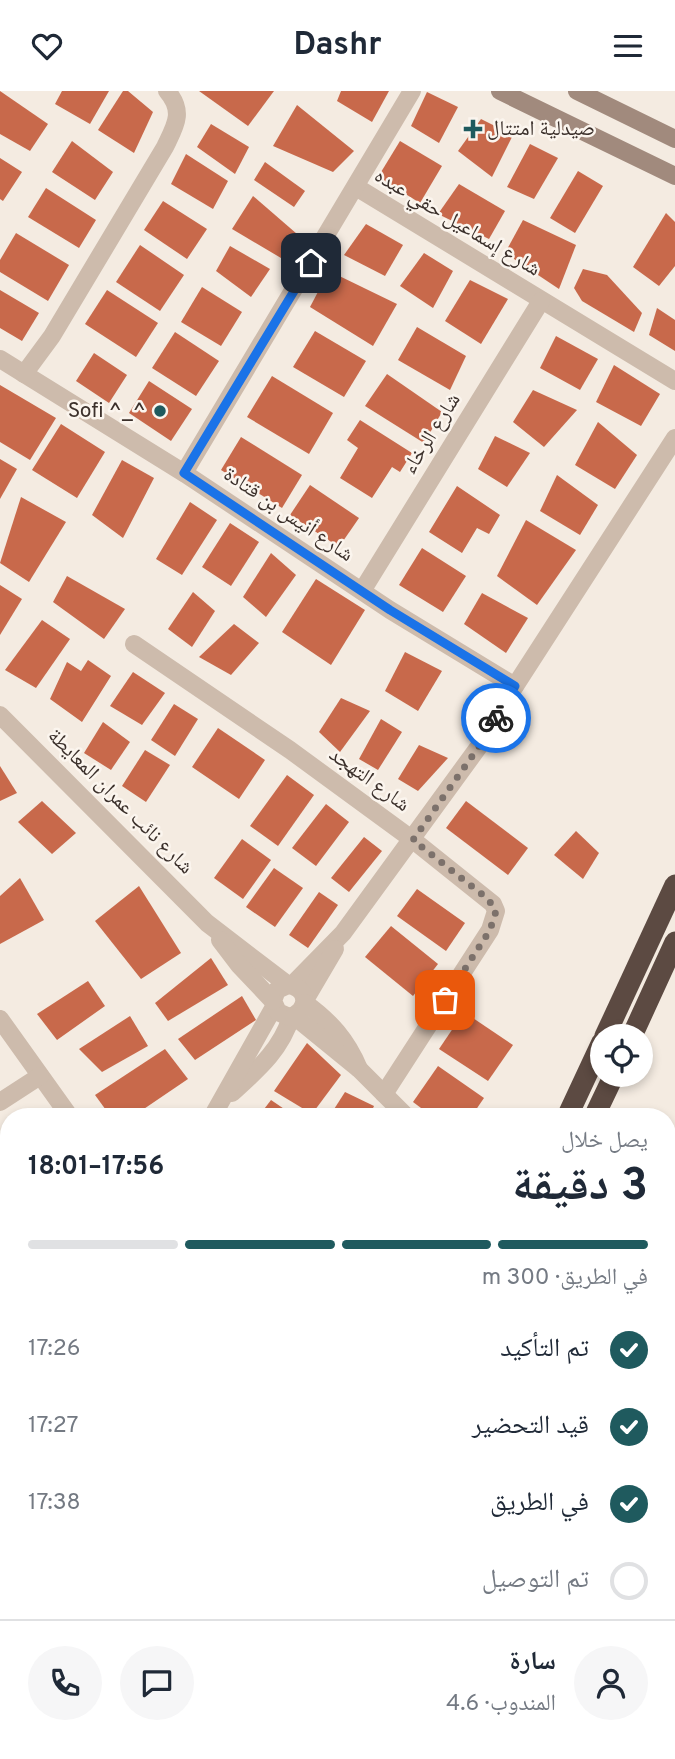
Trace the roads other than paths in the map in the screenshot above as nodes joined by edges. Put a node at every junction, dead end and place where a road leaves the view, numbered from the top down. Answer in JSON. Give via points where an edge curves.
{"nodes":[{"id":1,"x":167,"y":91,"type":"edge"},
{"id":2,"x":412,"y":91,"type":"edge"},
{"id":3,"x":500,"y":91,"type":"edge"},
{"id":4,"x":577,"y":91,"type":"edge"},
{"id":5,"x":675,"y":139,"type":"edge"},
{"id":6,"x":675,"y":176,"type":"edge"},
{"id":7,"x":356,"y":187,"type":"junction"},
{"id":8,"x":541,"y":301,"type":"junction"},
{"id":9,"x":0,"y":359,"type":"edge"},
{"id":10,"x":24,"y":374,"type":"junction"},
{"id":11,"x":675,"y":381,"type":"edge"},
{"id":12,"x":675,"y":438,"type":"edge"},
{"id":13,"x":184,"y":473,"type":"junction"},
{"id":14,"x":362,"y":591,"type":"junction"},
{"id":15,"x":134,"y":644,"type":"dead end"},
{"id":16,"x":515,"y":686,"type":"junction"},
{"id":17,"x":0,"y":715,"type":"edge"},
{"id":18,"x":413,"y":840,"type":"junction"},
{"id":19,"x":675,"y":885,"type":"edge"},
{"id":20,"x":207,"y":923,"type":"junction"},
{"id":21,"x":343,"y":933,"type":"junction"},
{"id":22,"x":675,"y":942,"type":"edge"},
{"id":23,"x":290,"y":985,"type":"junction"},
{"id":24,"x":273,"y":1004,"type":"junction"},
{"id":25,"x":299,"y":1009,"type":"junction"},
{"id":26,"x":0,"y":1019,"type":"edge"},
{"id":27,"x":611,"y":1024,"type":"edge"},
{"id":28,"x":637,"y":1024,"type":"edge"},
{"id":29,"x":590,"y":1068,"type":"edge"},
{"id":30,"x":40,"y":1076,"type":"junction"},
{"id":31,"x":608,"y":1087,"type":"edge"},
{"id":32,"x":0,"y":1102,"type":"edge"},
{"id":33,"x":388,"y":1105,"type":"edge"},
{"id":34,"x":63,"y":1108,"type":"edge"},
{"id":35,"x":218,"y":1108,"type":"edge"},
{"id":36,"x":218,"y":1108,"type":"edge"},
{"id":37,"x":571,"y":1108,"type":"edge"},
{"id":38,"x":598,"y":1108,"type":"edge"}],
"edges":[{"from":1,"to":10,"type":"street","via":[[178,114],[165,147],[52,336]]},
{"from":2,"to":7,"type":"street"},
{"from":3,"to":6,"type":"main road"},
{"from":4,"to":5,"type":"main road"},
{"from":7,"to":8,"type":"street","name":"شارع إسماعيل حقي عبده"},
{"from":7,"to":13,"type":"street","name":"شارع إسماعيل حقي عبده"},
{"from":8,"to":11,"type":"street","name":"شارع إسماعيل حقي عبده"},
{"from":8,"to":14,"type":"street","name":"شارع الرخاء"},
{"from":9,"to":10,"type":"street","name":"شارع أنيس بن قتادة"},
{"from":10,"to":13,"type":"street","name":"شارع أنيس بن قتادة"},
{"from":12,"to":16,"type":"street"},
{"from":13,"to":14,"type":"street","name":"شارع أنيس بن قتادة"},
{"from":14,"to":16,"type":"street","name":"شارع أنيس بن قتادة"},
{"from":15,"to":18,"type":"street","name":"شارع التهجد"},
{"from":16,"to":18,"type":"street"},
{"from":17,"to":20,"type":"street","name":"شارع نائب عمران المعايطة"},
{"from":18,"to":21,"type":"street"},
{"from":18,"to":33,"type":"street","name":"شارع التهجد","via":[[488,899],[496,911],[490,930]]},
{"from":19,"to":27,"type":"highway"},
{"from":20,"to":23,"type":"street","name":"شارع نائب عمران المعايطة"},
{"from":20,"to":24,"type":"street","name":"شارع نائب عمران المعايطة"},
{"from":21,"to":23,"type":"street"},
{"from":21,"to":25,"type":"street"},
{"from":22,"to":28,"type":"highway"},
{"from":23,"to":24,"type":"street","via":[[277,990]]},
{"from":23,"to":25,"type":"street","via":[[302,992]]},
{"from":24,"to":25,"type":"street","via":[[283,1016]]},
{"from":24,"to":35,"type":"street"},
{"from":25,"to":33,"type":"street"},
{"from":25,"to":36,"type":"street","via":[[278,1047]]},
{"from":26,"to":30,"type":"street"},
{"from":29,"to":37,"type":"highway"},
{"from":30,"to":32,"type":"street"},
{"from":30,"to":34,"type":"street"},
{"from":31,"to":38,"type":"highway"}]}
